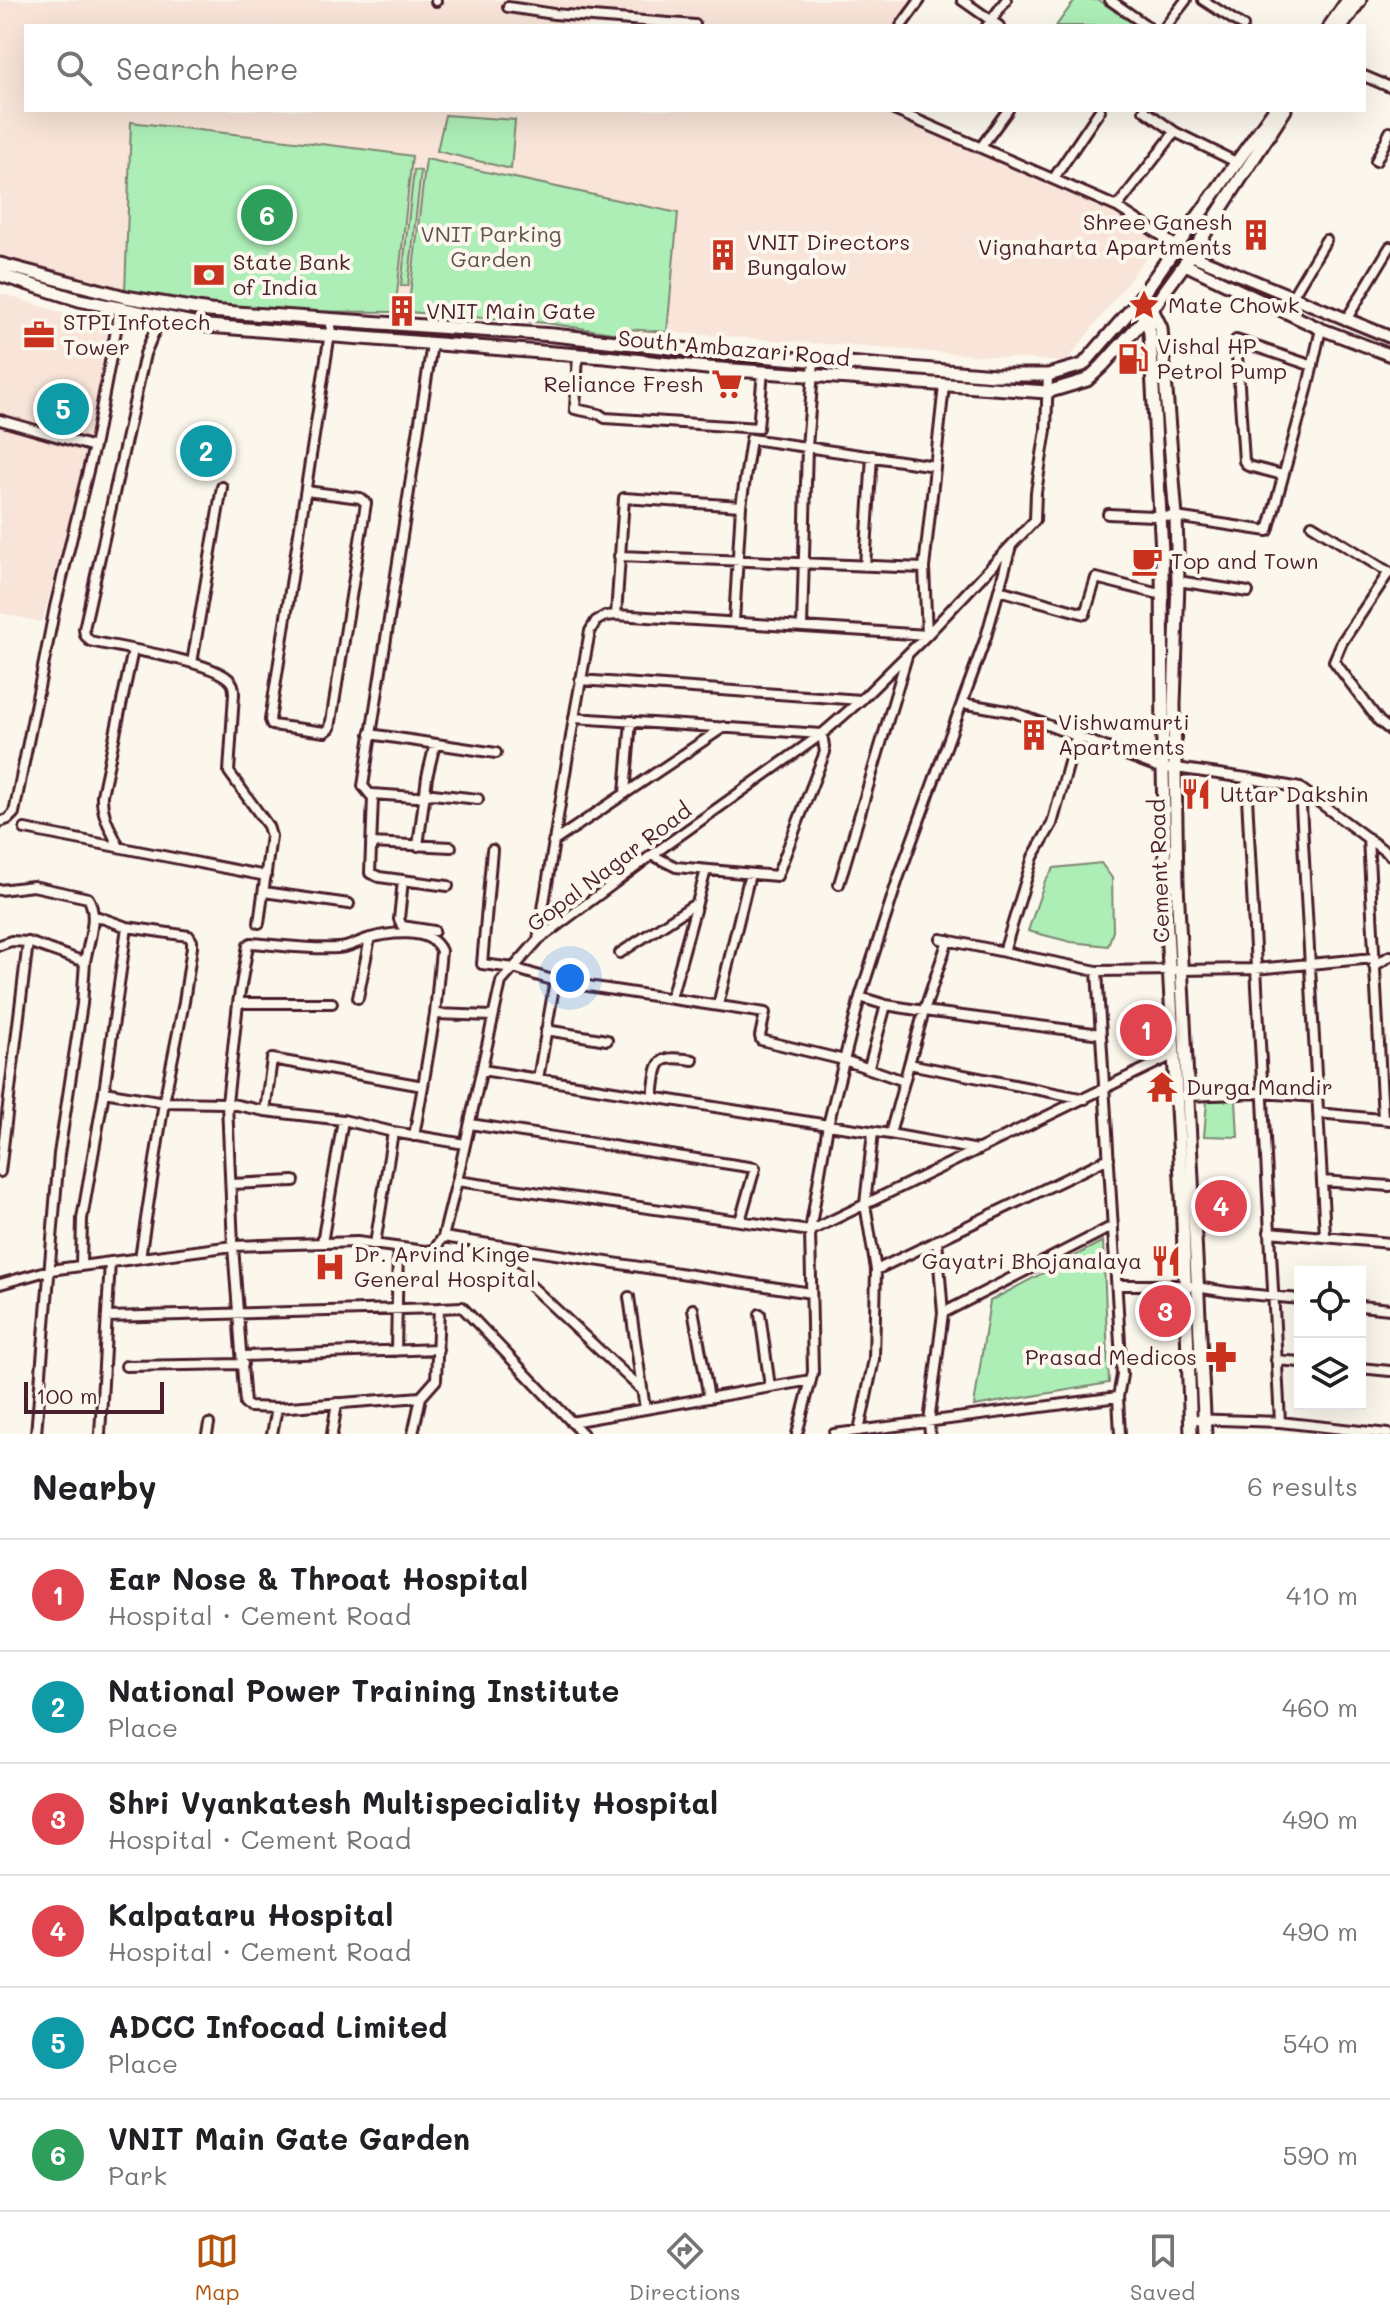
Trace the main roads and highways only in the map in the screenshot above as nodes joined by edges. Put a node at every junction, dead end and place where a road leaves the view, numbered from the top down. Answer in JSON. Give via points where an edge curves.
{"nodes":[{"id":1,"x":1348,"y":0,"type":"edge"},
{"id":2,"x":1360,"y":0,"type":"edge"},
{"id":3,"x":1331,"y":24,"type":"edge"},
{"id":4,"x":1343,"y":24,"type":"edge"},
{"id":5,"x":1273,"y":112,"type":"edge"},
{"id":6,"x":1284,"y":112,"type":"edge"},
{"id":7,"x":0,"y":264,"type":"edge"},
{"id":8,"x":0,"y":275,"type":"edge"},
{"id":9,"x":1139,"y":300,"type":"junction"},
{"id":10,"x":1149,"y":313,"type":"junction"},
{"id":11,"x":1191,"y":1434,"type":"edge"},
{"id":12,"x":1205,"y":1434,"type":"edge"}],
"edges":[{"from":1,"to":3,"type":"main road"},
{"from":2,"to":4,"type":"main road"},
{"from":5,"to":9,"type":"main road"},
{"from":6,"to":10,"type":"main road","name":"South Ambazari Road"},
{"from":7,"to":9,"type":"main road","via":[[112,294],[209,311],[995,375],[1048,375],[1083,365]]},
{"from":8,"to":10,"type":"main road","name":"South Ambazari Road","via":[[79,300],[208,326],[1047,392],[1087,380]]},
{"from":9,"to":10,"type":"main road"},
{"from":10,"to":11,"type":"main road","name":"Cement Road","via":[[1163,595],[1169,970]]},
{"from":10,"to":12,"type":"main road","name":"Cement Road","via":[[1161,328],[1176,517],[1177,884]]}]}
